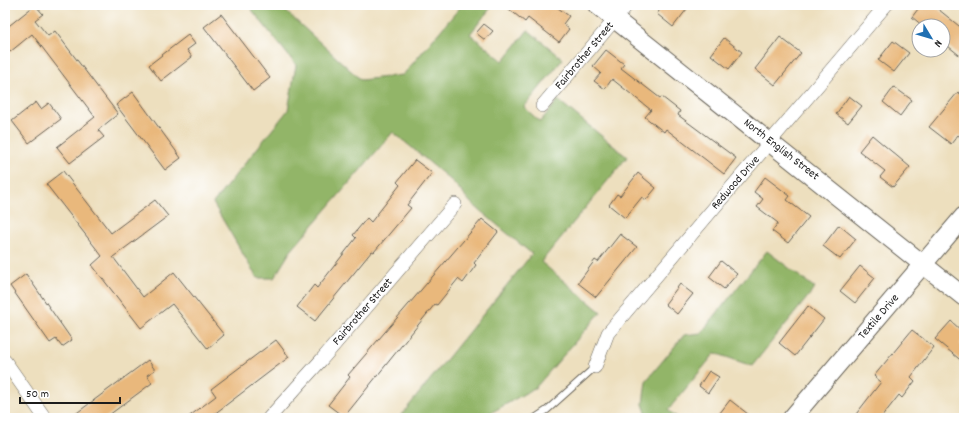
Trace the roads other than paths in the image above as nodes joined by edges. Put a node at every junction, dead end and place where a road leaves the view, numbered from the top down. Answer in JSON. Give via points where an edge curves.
{"nodes":[{"id":1,"x":597,"y":5,"type":"edge"},
{"id":2,"x":628,"y":5,"type":"edge"},
{"id":3,"x":886,"y":5,"type":"edge"},
{"id":4,"x":615,"y":20,"type":"junction"},
{"id":5,"x":542,"y":106,"type":"dead end"},
{"id":6,"x":771,"y":142,"type":"junction"},
{"id":7,"x":455,"y":204,"type":"dead end"},
{"id":8,"x":964,"y":216,"type":"edge"},
{"id":9,"x":924,"y":265,"type":"junction"},
{"id":10,"x":964,"y":297,"type":"edge"},
{"id":11,"x":5,"y":361,"type":"edge"},
{"id":12,"x":594,"y":366,"type":"joint"},
{"id":13,"x":45,"y":418,"type":"edge"},
{"id":14,"x":269,"y":418,"type":"edge"},
{"id":15,"x":535,"y":418,"type":"edge"},
{"id":16,"x":792,"y":418,"type":"edge"}],
"edges":[{"from":1,"to":4,"type":"street","name":"North English Street"},
{"from":2,"to":4,"type":"street","name":"Fairbrother Street"},
{"from":3,"to":6,"type":"street","name":"Redwood Drive"},
{"from":4,"to":5,"type":"street","name":"Fairbrother Street"},
{"from":4,"to":6,"type":"street","name":"North English Street"},
{"from":6,"to":9,"type":"street","name":"North English Street"},
{"from":6,"to":12,"type":"street","name":"Redwood Drive","via":[[608,333]]},
{"from":7,"to":14,"type":"street","name":"Fairbrother Street"},
{"from":8,"to":9,"type":"street","name":"Textile Drive"},
{"from":9,"to":10,"type":"street","name":"North English Street"},
{"from":9,"to":16,"type":"street","name":"Textile Drive"},
{"from":11,"to":13,"type":"street"},
{"from":12,"to":15,"type":"lane","via":[[548,410]]}]}
